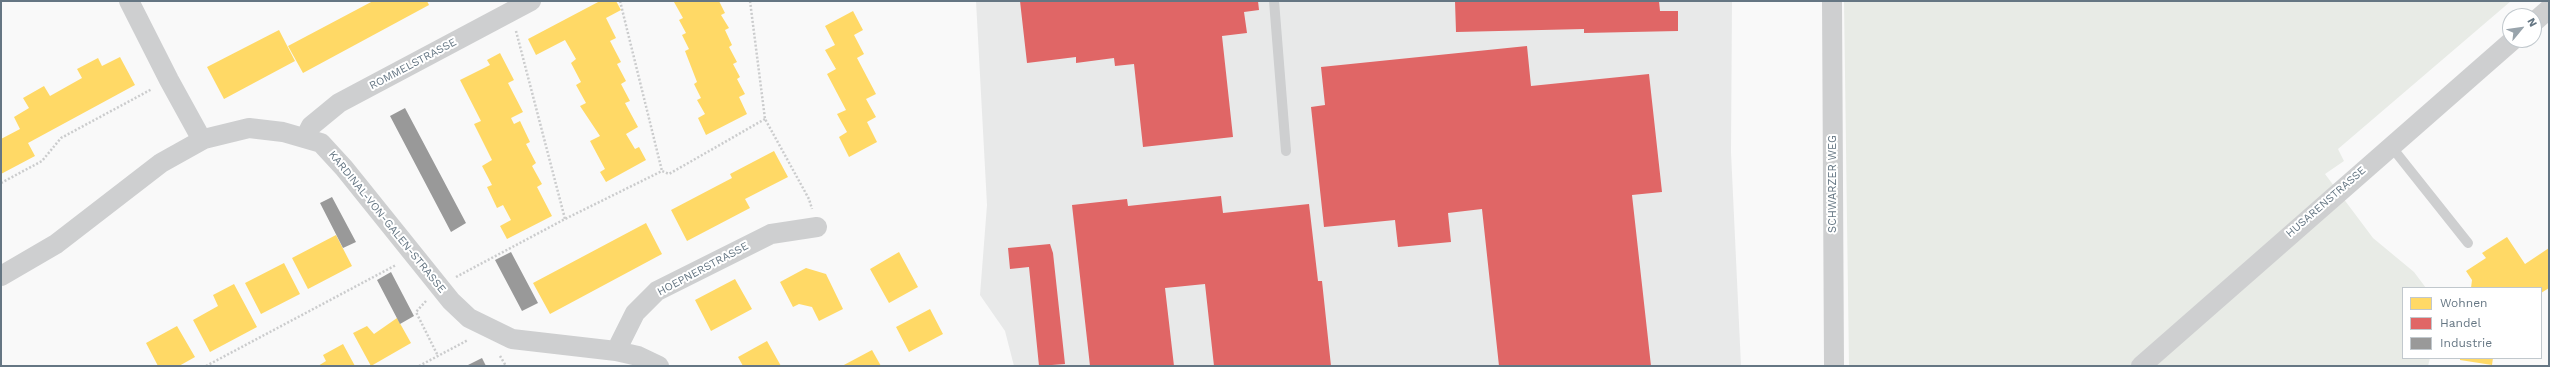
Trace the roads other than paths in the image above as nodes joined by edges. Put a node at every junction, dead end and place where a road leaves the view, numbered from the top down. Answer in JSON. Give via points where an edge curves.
{"nodes":[{"id":1,"x":129,"y":1,"type":"edge"},
{"id":2,"x":531,"y":1,"type":"edge"},
{"id":3,"x":1274,"y":1,"type":"edge"},
{"id":4,"x":1832,"y":1,"type":"edge"},
{"id":5,"x":2504,"y":48,"type":"edge"},
{"id":6,"x":305,"y":138,"type":"junction"},
{"id":7,"x":202,"y":140,"type":"junction"},
{"id":8,"x":2390,"y":145,"type":"junction"},
{"id":9,"x":1286,"y":152,"type":"dead end"},
{"id":10,"x":817,"y":227,"type":"road end"},
{"id":11,"x":2468,"y":243,"type":"dead end"},
{"id":12,"x":1,"y":276,"type":"edge"},
{"id":13,"x":616,"y":351,"type":"junction"},
{"id":14,"x":659,"y":366,"type":"edge"},
{"id":15,"x":1834,"y":366,"type":"edge"},
{"id":16,"x":2141,"y":366,"type":"edge"}],
"edges":[{"from":1,"to":7,"type":"street","via":[[168,80]]},
{"from":2,"to":6,"type":"street","name":"ROMMELSTRASSE","via":[[339,103],[311,126]]},
{"from":3,"to":9,"type":"lane"},
{"from":4,"to":15,"type":"street","name":"SCHWARZER WEG"},
{"from":5,"to":8,"type":"street","name":"HUSARENSTRASSE"},
{"from":6,"to":7,"type":"street","name":"KARDINAL-VON-GALEN-STRASSE","via":[[283,132],[249,128]]},
{"from":6,"to":13,"type":"street","name":"KARDINAL-VON-GALEN-STRASSE","via":[[321,143],[440,287],[469,318],[512,339]]},
{"from":7,"to":12,"type":"street","name":"KARDINAL-VON-GALEN-STRASSE","via":[[162,164],[56,244]]},
{"from":8,"to":11,"type":"lane"},
{"from":8,"to":16,"type":"street","name":"HUSARENSTRASSE"},
{"from":10,"to":13,"type":"street","name":"HOEPNERSTRASSE","via":[[771,234],[657,291],[635,313]]},
{"from":13,"to":14,"type":"street","name":"KARDINAL-VON-GALEN-STRASSE","via":[[638,356]]}]}
